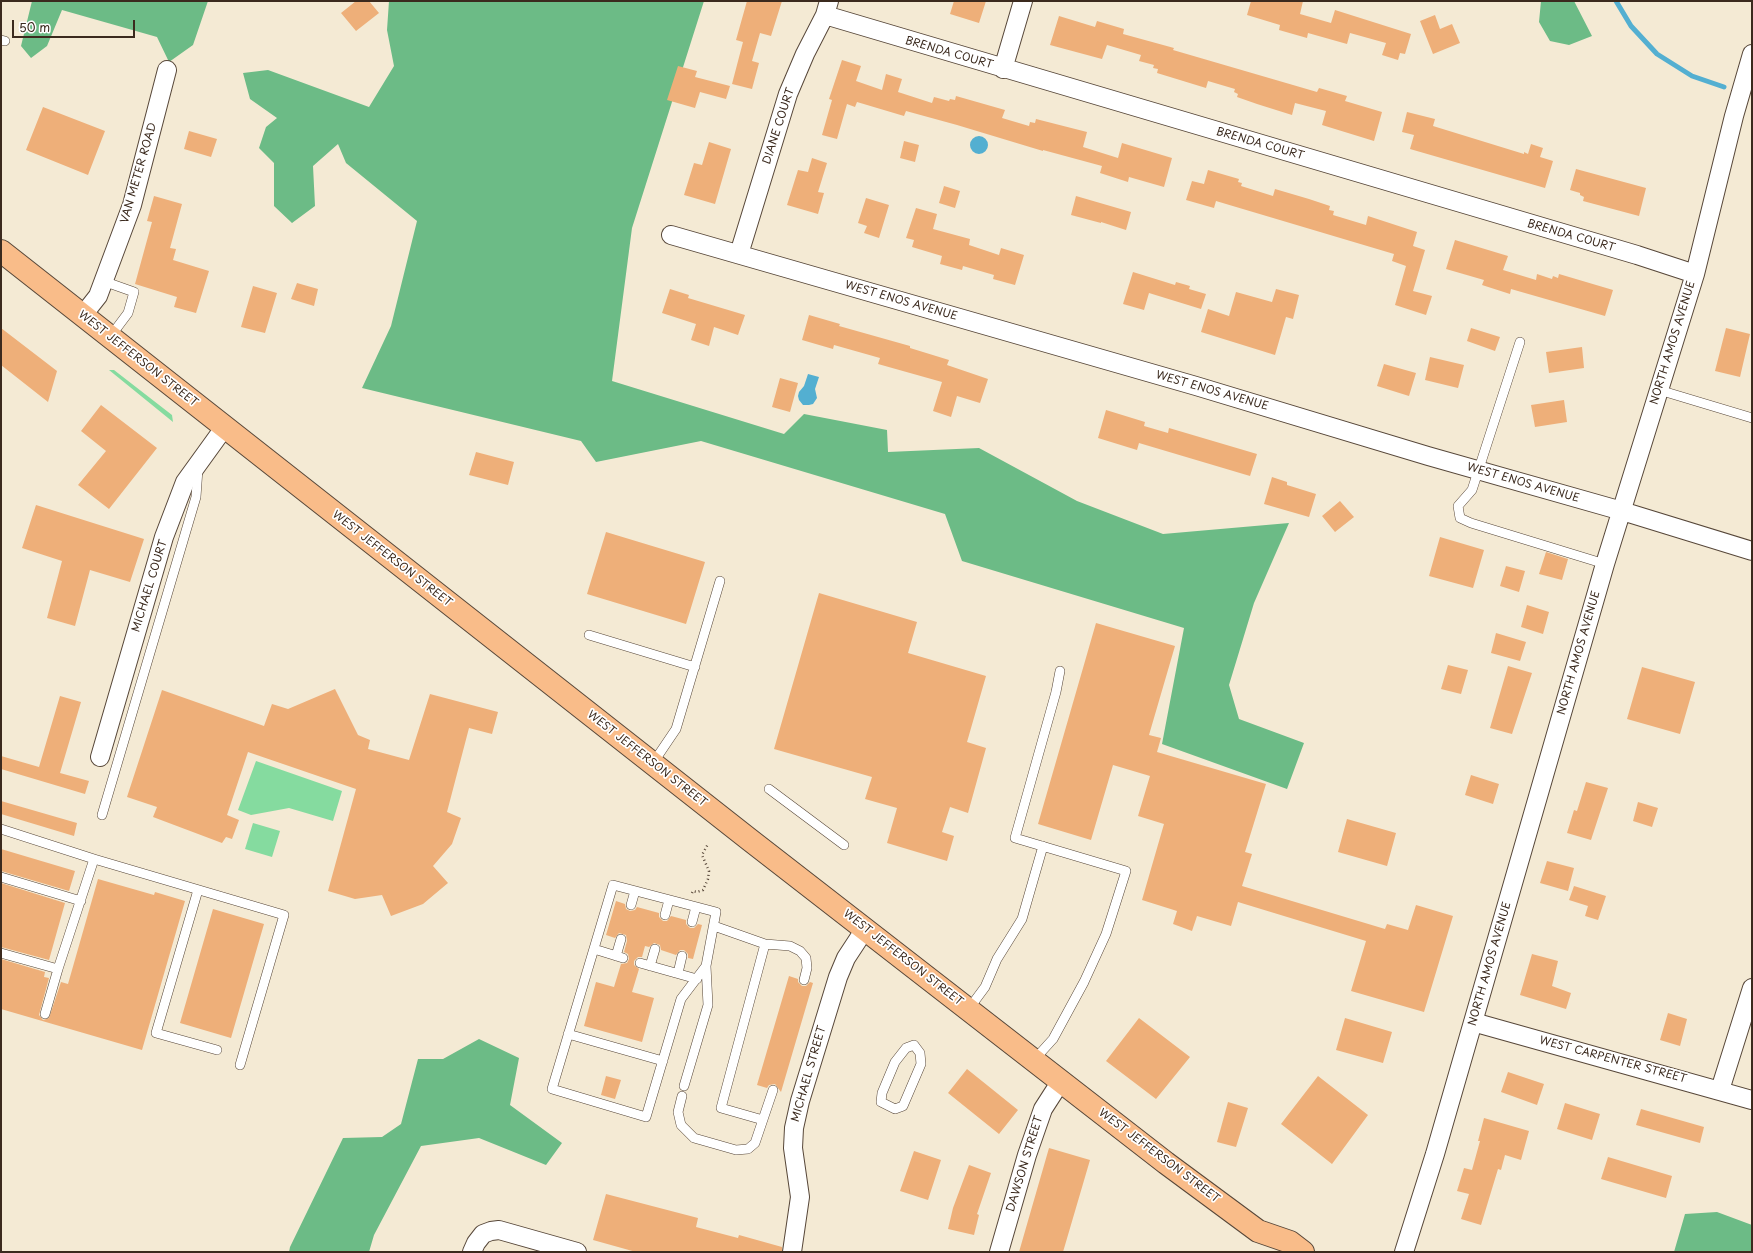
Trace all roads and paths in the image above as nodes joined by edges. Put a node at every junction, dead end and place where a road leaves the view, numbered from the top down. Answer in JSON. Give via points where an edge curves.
{"nodes":[{"id":1,"x":1023,"y":1,"type":"edge"},
{"id":2,"x":827,"y":8,"type":"edge"},
{"id":3,"x":1752,"y":54,"type":"edge"},
{"id":4,"x":1003,"y":69,"type":"junction"},
{"id":5,"x":167,"y":70,"type":"dead end"},
{"id":6,"x":671,"y":235,"type":"dead end"},
{"id":7,"x":1,"y":252,"type":"edge"},
{"id":8,"x":739,"y":254,"type":"junction"},
{"id":9,"x":1695,"y":274,"type":"junction"},
{"id":10,"x":103,"y":281,"type":"junction"},
{"id":11,"x":83,"y":316,"type":"junction"},
{"id":12,"x":110,"y":336,"type":"junction"},
{"id":13,"x":1520,"y":342,"type":"dead end"},
{"id":14,"x":1659,"y":390,"type":"junction"},
{"id":15,"x":1752,"y":418,"type":"edge"},
{"id":16,"x":224,"y":428,"type":"junction"},
{"id":17,"x":199,"y":464,"type":"junction"},
{"id":18,"x":1477,"y":470,"type":"junction"},
{"id":19,"x":1622,"y":511,"type":"junction"},
{"id":20,"x":1752,"y":551,"type":"edge"},
{"id":21,"x":1605,"y":564,"type":"junction"},
{"id":22,"x":720,"y":581,"type":"dead end"},
{"id":23,"x":589,"y":635,"type":"dead end"},
{"id":24,"x":695,"y":667,"type":"junction"},
{"id":25,"x":1060,"y":672,"type":"dead end"},
{"id":26,"x":100,"y":757,"type":"dead end"},
{"id":27,"x":653,"y":763,"type":"junction"},
{"id":28,"x":768,"y":789,"type":"dead end"},
{"id":29,"x":102,"y":815,"type":"dead end"},
{"id":30,"x":1,"y":828,"type":"edge"},
{"id":31,"x":708,"y":844,"type":"dead end"},
{"id":32,"x":844,"y":844,"type":"dead end"},
{"id":33,"x":1043,"y":846,"type":"junction"},
{"id":34,"x":94,"y":859,"type":"junction"},
{"id":35,"x":1,"y":877,"type":"edge"},
{"id":36,"x":198,"y":890,"type":"junction"},
{"id":37,"x":635,"y":891,"type":"junction"},
{"id":38,"x":692,"y":894,"type":"dead end"},
{"id":39,"x":81,"y":900,"type":"junction"},
{"id":40,"x":669,"y":900,"type":"junction"},
{"id":41,"x":631,"y":905,"type":"dead end"},
{"id":42,"x":696,"y":907,"type":"junction"},
{"id":43,"x":665,"y":915,"type":"dead end"},
{"id":44,"x":692,"y":922,"type":"dead end"},
{"id":45,"x":714,"y":926,"type":"junction"},
{"id":46,"x":865,"y":929,"type":"junction"},
{"id":47,"x":621,"y":939,"type":"dead end"},
{"id":48,"x":765,"y":944,"type":"junction"},
{"id":49,"x":655,"y":949,"type":"dead end"},
{"id":50,"x":594,"y":950,"type":"junction"},
{"id":51,"x":1,"y":953,"type":"edge"},
{"id":52,"x":682,"y":956,"type":"dead end"},
{"id":53,"x":640,"y":963,"type":"dead end"},
{"id":54,"x":650,"y":966,"type":"junction"},
{"id":55,"x":706,"y":966,"type":"junction"},
{"id":56,"x":58,"y":969,"type":"junction"},
{"id":57,"x":678,"y":973,"type":"junction"},
{"id":58,"x":697,"y":979,"type":"junction"},
{"id":59,"x":804,"y":980,"type":"dead end"},
{"id":60,"x":1752,"y":988,"type":"edge"},
{"id":61,"x":968,"y":1010,"type":"junction"},
{"id":62,"x":45,"y":1014,"type":"dead end"},
{"id":63,"x":1474,"y":1022,"type":"junction"},
{"id":64,"x":568,"y":1034,"type":"junction"},
{"id":65,"x":914,"y":1045,"type":"joint"},
{"id":66,"x":217,"y":1050,"type":"dead end"},
{"id":67,"x":1034,"y":1060,"type":"junction"},
{"id":68,"x":663,"y":1061,"type":"junction"},
{"id":69,"x":240,"y":1065,"type":"dead end"},
{"id":70,"x":1061,"y":1081,"type":"junction"},
{"id":71,"x":684,"y":1086,"type":"dead end"},
{"id":72,"x":773,"y":1090,"type":"dead end"},
{"id":73,"x":1720,"y":1090,"type":"junction"},
{"id":74,"x":682,"y":1096,"type":"dead end"},
{"id":75,"x":1752,"y":1100,"type":"edge"},
{"id":76,"x":763,"y":1120,"type":"junction"},
{"id":77,"x":1258,"y":1231,"type":"junction"},
{"id":78,"x":472,"y":1252,"type":"edge"},
{"id":79,"x":577,"y":1252,"type":"edge"},
{"id":80,"x":792,"y":1252,"type":"edge"},
{"id":81,"x":999,"y":1252,"type":"edge"},
{"id":82,"x":1268,"y":1252,"type":"edge"},
{"id":83,"x":1303,"y":1252,"type":"edge"},
{"id":84,"x":1404,"y":1252,"type":"edge"}],
"edges":[{"from":1,"to":4,"type":"street"},
{"from":2,"to":4,"type":"street","name":"BRENDA COURT"},
{"from":2,"to":8,"type":"street","name":"DIANE COURT","via":[[788,94]]},
{"from":3,"to":9,"type":"street","name":"NORTH AMOS AVENUE"},
{"from":4,"to":9,"type":"street","name":"BRENDA COURT"},
{"from":5,"to":10,"type":"street","name":"VAN METER ROAD","via":[[132,205]]},
{"from":6,"to":8,"type":"street","name":"WEST ENOS AVENUE"},
{"from":7,"to":11,"type":"main road","name":"WEST JEFFERSON STREET"},
{"from":8,"to":18,"type":"street","name":"WEST ENOS AVENUE"},
{"from":9,"to":14,"type":"street","name":"NORTH AMOS AVENUE"},
{"from":10,"to":11,"type":"street","name":"VAN METER ROAD","via":[[98,296]]},
{"from":10,"to":12,"type":"lane","via":[[134,292],[128,313]]},
{"from":11,"to":12,"type":"main road","name":"WEST JEFFERSON STREET"},
{"from":12,"to":16,"type":"main road","name":"WEST JEFFERSON STREET"},
{"from":13,"to":18,"type":"lane"},
{"from":14,"to":15,"type":"lane"},
{"from":14,"to":19,"type":"street","name":"NORTH AMOS AVENUE"},
{"from":16,"to":17,"type":"street","name":"MICHAEL COURT"},
{"from":16,"to":27,"type":"main road","name":"WEST JEFFERSON STREET"},
{"from":17,"to":26,"type":"street","name":"MICHAEL COURT","via":[[185,482],[164,537]]},
{"from":17,"to":29,"type":"lane","via":[[196,497]]},
{"from":18,"to":19,"type":"street","name":"WEST ENOS AVENUE"},
{"from":18,"to":21,"type":"lane","via":[[1472,490],[1458,506],[1460,518]]},
{"from":19,"to":20,"type":"street","name":"WEST ENOS AVENUE"},
{"from":19,"to":21,"type":"street","name":"NORTH AMOS AVENUE"},
{"from":21,"to":63,"type":"street","name":"NORTH AMOS AVENUE"},
{"from":22,"to":24,"type":"lane"},
{"from":23,"to":24,"type":"lane"},
{"from":24,"to":27,"type":"lane","via":[[676,729]]},
{"from":25,"to":33,"type":"lane","via":[[1015,838]]},
{"from":27,"to":46,"type":"main road","name":"WEST JEFFERSON STREET"},
{"from":28,"to":32,"type":"lane"},
{"from":30,"to":34,"type":"lane"},
{"from":31,"to":38,"type":"path","via":[[702,855],[709,871],[708,880],[703,890],[693,891]]},
{"from":33,"to":61,"type":"lane","via":[[1022,919],[997,959],[985,987]]},
{"from":33,"to":67,"type":"lane","via":[[1126,871],[1106,934],[1087,975],[1053,1039]]},
{"from":34,"to":36,"type":"lane"},
{"from":34,"to":39,"type":"lane"},
{"from":35,"to":39,"type":"lane"},
{"from":36,"to":66,"type":"lane","via":[[156,1033]]},
{"from":36,"to":69,"type":"lane","via":[[284,915]]},
{"from":37,"to":40,"type":"lane"},
{"from":37,"to":41,"type":"lane"},
{"from":37,"to":50,"type":"lane","via":[[613,885]]},
{"from":39,"to":56,"type":"lane"},
{"from":40,"to":42,"type":"lane"},
{"from":40,"to":43,"type":"lane"},
{"from":42,"to":44,"type":"lane"},
{"from":42,"to":45,"type":"lane","via":[[716,912]]},
{"from":45,"to":48,"type":"lane"},
{"from":45,"to":55,"type":"lane"},
{"from":46,"to":61,"type":"main road","name":"WEST JEFFERSON STREET"},
{"from":46,"to":80,"type":"street","name":"MICHAEL STREET","via":[[846,958],[838,977],[796,1122],[793,1148],[800,1197]]},
{"from":47,"to":50,"type":"lane","via":[[619,957]]},
{"from":48,"to":59,"type":"lane","via":[[790,946],[800,951],[806,958]]},
{"from":48,"to":76,"type":"lane","via":[[721,1108]]},
{"from":49,"to":54,"type":"lane"},
{"from":50,"to":64,"type":"lane"},
{"from":51,"to":56,"type":"lane"},
{"from":52,"to":57,"type":"lane"},
{"from":53,"to":54,"type":"lane"},
{"from":54,"to":57,"type":"lane"},
{"from":55,"to":58,"type":"lane"},
{"from":55,"to":71,"type":"lane","via":[[708,1005]]},
{"from":56,"to":62,"type":"lane"},
{"from":57,"to":58,"type":"lane"},
{"from":58,"to":68,"type":"lane","via":[[681,999]]},
{"from":60,"to":73,"type":"street"},
{"from":61,"to":67,"type":"main road","name":"WEST JEFFERSON STREET"},
{"from":63,"to":73,"type":"street","name":"WEST CARPENTER STREET"},
{"from":63,"to":84,"type":"street","name":"NORTH AMOS AVENUE"},
{"from":64,"to":68,"type":"lane"},
{"from":64,"to":68,"type":"lane","via":[[552,1089],[646,1117]]},
{"from":65,"to":65,"type":"lane","via":[[906,1048],[895,1062],[882,1093],[882,1102],[895,1109],[903,1106],[921,1064],[920,1053]]},
{"from":67,"to":70,"type":"main road","name":"WEST JEFFERSON STREET"},
{"from":70,"to":77,"type":"main road","name":"WEST JEFFERSON STREET"},
{"from":70,"to":81,"type":"street","name":"DAWSON STREET","via":[[1043,1109]]},
{"from":72,"to":76,"type":"lane"},
{"from":73,"to":75,"type":"street","name":"WEST CARPENTER STREET"},
{"from":74,"to":76,"type":"lane","via":[[678,1112],[681,1126],[694,1138],[715,1145],[736,1150],[748,1149],[755,1143]]},
{"from":77,"to":82,"type":"main road"},
{"from":77,"to":83,"type":"main road","name":"WEST JEFFERSON STREET","via":[[1290,1242]]},
{"from":78,"to":79,"type":"street","via":[[483,1234],[499,1230]]}]}
